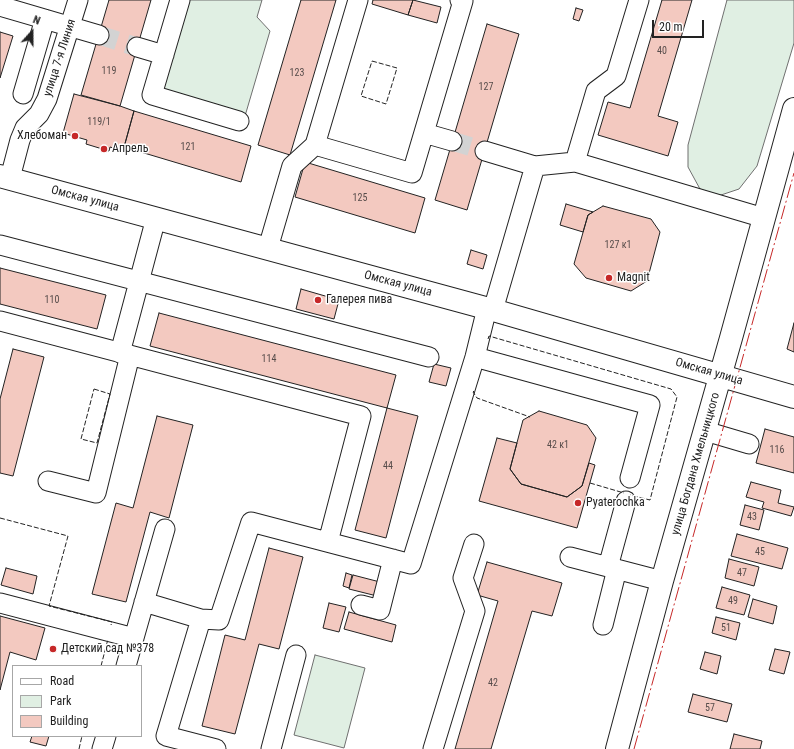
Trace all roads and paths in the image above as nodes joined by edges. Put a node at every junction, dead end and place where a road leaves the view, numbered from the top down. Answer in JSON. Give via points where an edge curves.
{"nodes":[{"id":1,"x":78,"y":0,"type":"edge"},
{"id":2,"x":180,"y":0,"type":"edge"},
{"id":3,"x":358,"y":0,"type":"edge"},
{"id":4,"x":460,"y":0,"type":"edge"},
{"id":5,"x":639,"y":0,"type":"edge"},
{"id":6,"x":0,"y":6,"type":"edge"},
{"id":7,"x":45,"y":19,"type":"junction"},
{"id":8,"x":70,"y":27,"type":"junction"},
{"id":9,"x":98,"y":35,"type":"tunnel mouth"},
{"id":10,"x":137,"y":47,"type":"tunnel mouth"},
{"id":11,"x":164,"y":55,"type":"junction"},
{"id":12,"x":23,"y":94,"type":"dead end"},
{"id":13,"x":794,"y":109,"type":"edge"},
{"id":14,"x":239,"y":121,"type":"dead end"},
{"id":15,"x":424,"y":133,"type":"junction"},
{"id":16,"x":452,"y":141,"type":"tunnel mouth"},
{"id":17,"x":315,"y":145,"type":"junction"},
{"id":18,"x":485,"y":151,"type":"tunnel mouth"},
{"id":19,"x":575,"y":162,"type":"junction"},
{"id":20,"x":536,"y":166,"type":"junction"},
{"id":21,"x":5,"y":177,"type":"edge"},
{"id":22,"x":156,"y":218,"type":"junction"},
{"id":23,"x":764,"y":218,"type":"junction"},
{"id":24,"x":0,"y":245,"type":"edge"},
{"id":25,"x":268,"y":248,"type":"junction"},
{"id":26,"x":139,"y":281,"type":"junction"},
{"id":27,"x":490,"y":309,"type":"junction"},
{"id":28,"x":0,"y":321,"type":"edge"},
{"id":29,"x":125,"y":354,"type":"junction"},
{"id":30,"x":429,"y":357,"type":"dead end"},
{"id":31,"x":475,"y":357,"type":"junction"},
{"id":32,"x":721,"y":376,"type":"junction"},
{"id":33,"x":794,"y":397,"type":"edge"},
{"id":34,"x":705,"y":431,"type":"junction"},
{"id":35,"x":749,"y":444,"type":"dead end"},
{"id":36,"x":630,"y":478,"type":"dead end"},
{"id":37,"x":48,"y":481,"type":"dead end"},
{"id":38,"x":626,"y":501,"type":"dead end"},
{"id":39,"x":165,"y":529,"type":"dead end"},
{"id":40,"x":328,"y":542,"type":"junction"},
{"id":41,"x":474,"y":544,"type":"dead end"},
{"id":42,"x":570,"y":557,"type":"dead end"},
{"id":43,"x":394,"y":560,"type":"junction"},
{"id":44,"x":613,"y":568,"type":"junction"},
{"id":45,"x":662,"y":581,"type":"junction"},
{"id":46,"x":144,"y":602,"type":"junction"},
{"id":47,"x":0,"y":603,"type":"edge"},
{"id":48,"x":361,"y":605,"type":"dead end"},
{"id":49,"x":201,"y":618,"type":"junction"},
{"id":50,"x":603,"y":625,"type":"dead end"},
{"id":51,"x":134,"y":638,"type":"junction"},
{"id":52,"x":296,"y":655,"type":"dead end"},
{"id":53,"x":126,"y":665,"type":"edge"},
{"id":54,"x":106,"y":737,"type":"edge"},
{"id":55,"x":102,"y":749,"type":"edge"},
{"id":56,"x":216,"y":749,"type":"edge"},
{"id":57,"x":271,"y":749,"type":"edge"},
{"id":58,"x":433,"y":749,"type":"edge"},
{"id":59,"x":617,"y":749,"type":"edge"}],
"edges":[{"from":1,"to":8,"type":"street","name":"улица 7-я Линия"},
{"from":2,"to":11,"type":"street"},
{"from":3,"to":17,"type":"street"},
{"from":4,"to":15,"type":"street","via":[[463,1]]},
{"from":5,"to":19,"type":"street","via":[[616,76],[596,91]]},
{"from":6,"to":7,"type":"street"},
{"from":7,"to":8,"type":"street"},
{"from":7,"to":12,"type":"street"},
{"from":8,"to":9,"type":"street"},
{"from":8,"to":21,"type":"street","name":"улица 7-я Линия","via":[[48,99],[39,114],[25,128]]},
{"from":10,"to":11,"type":"street"},
{"from":11,"to":14,"type":"street","via":[[152,95]]},
{"from":13,"to":23,"type":"main road","name":"улица Богдана Хмельницкого"},
{"from":15,"to":16,"type":"street"},
{"from":15,"to":17,"type":"street","via":[[412,173]]},
{"from":17,"to":25,"type":"street","via":[[292,166]]},
{"from":18,"to":20,"type":"street"},
{"from":19,"to":20,"type":"street"},
{"from":19,"to":23,"type":"street"},
{"from":20,"to":27,"type":"street"},
{"from":21,"to":22,"type":"main road","name":"Омская улица"},
{"from":22,"to":25,"type":"main road","name":"Омская улица"},
{"from":22,"to":26,"type":"street"},
{"from":23,"to":32,"type":"main road","name":"улица Богдана Хмельницкого"},
{"from":24,"to":26,"type":"street"},
{"from":25,"to":27,"type":"main road","name":"Омская улица"},
{"from":26,"to":29,"type":"street"},
{"from":26,"to":30,"type":"street"},
{"from":27,"to":31,"type":"street"},
{"from":27,"to":32,"type":"main road","name":"Омская улица"},
{"from":28,"to":29,"type":"street"},
{"from":29,"to":37,"type":"street","via":[[96,493]]},
{"from":29,"to":40,"type":"street","via":[[361,416]]},
{"from":31,"to":36,"type":"street","via":[[650,405]]},
{"from":31,"to":43,"type":"street","via":[[411,564]]},
{"from":32,"to":33,"type":"main road","name":"Омская улица"},
{"from":32,"to":34,"type":"main road","name":"улица Богдана Хмельницкого"},
{"from":34,"to":35,"type":"street"},
{"from":34,"to":45,"type":"main road","name":"улица Богдана Хмельницкого"},
{"from":38,"to":44,"type":"street"},
{"from":39,"to":46,"type":"street"},
{"from":40,"to":43,"type":"street"},
{"from":40,"to":49,"type":"street","via":[[251,522],[219,620]]},
{"from":41,"to":58,"type":"street","via":[[463,578],[475,611]]},
{"from":42,"to":44,"type":"street"},
{"from":43,"to":48,"type":"street","via":[[380,610]]},
{"from":44,"to":45,"type":"street"},
{"from":44,"to":50,"type":"street"},
{"from":45,"to":59,"type":"main road","name":"улица Богдана Хмельницкого"},
{"from":46,"to":49,"type":"street"},
{"from":46,"to":51,"type":"street"},
{"from":47,"to":51,"type":"street"},
{"from":49,"to":56,"type":"street","via":[[166,736]]},
{"from":51,"to":53,"type":"street"},
{"from":52,"to":57,"type":"street"},
{"from":54,"to":55,"type":"street"}]}
